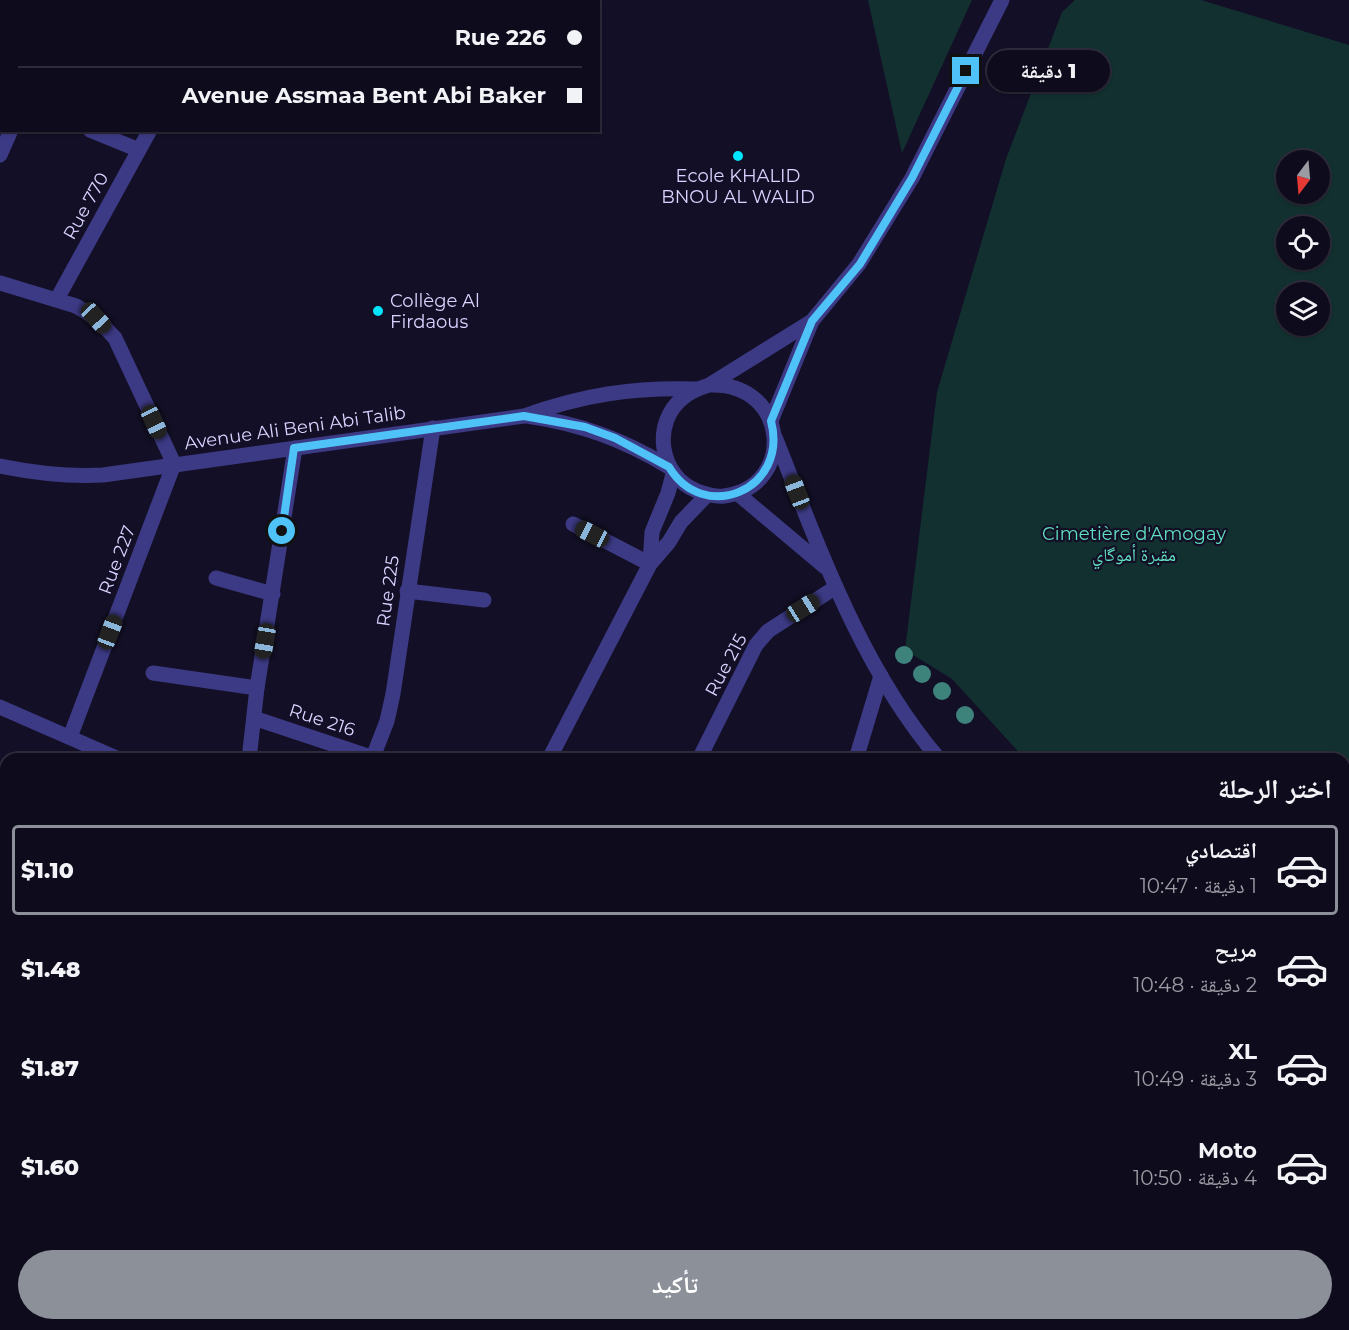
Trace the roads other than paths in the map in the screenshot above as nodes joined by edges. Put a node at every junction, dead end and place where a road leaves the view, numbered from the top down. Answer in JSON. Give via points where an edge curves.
{"nodes":[{"id":1,"x":1002,"y":0,"type":"edge"},
{"id":2,"x":10,"y":132,"type":"edge"},
{"id":3,"x":95,"y":132,"type":"edge"},
{"id":4,"x":149,"y":132,"type":"edge"},
{"id":5,"x":139,"y":150,"type":"junction"},
{"id":6,"x":0,"y":155,"type":"edge"},
{"id":7,"x":0,"y":283,"type":"edge"},
{"id":8,"x":57,"y":299,"type":"junction"},
{"id":9,"x":812,"y":321,"type":"junction"},
{"id":10,"x":702,"y":387,"type":"junction"},
{"id":11,"x":524,"y":416,"type":"junction"},
{"id":12,"x":433,"y":428,"type":"junction"},
{"id":13,"x":773,"y":428,"type":"junction"},
{"id":14,"x":294,"y":448,"type":"junction"},
{"id":15,"x":174,"y":464,"type":"junction"},
{"id":16,"x":0,"y":466,"type":"edge"},
{"id":17,"x":671,"y":470,"type":"junction"},
{"id":18,"x":737,"y":493,"type":"junction"},
{"id":19,"x":707,"y":495,"type":"junction"},
{"id":20,"x":573,"y":524,"type":"dead end"},
{"id":21,"x":650,"y":564,"type":"junction"},
{"id":22,"x":827,"y":569,"type":"junction"},
{"id":23,"x":216,"y":578,"type":"dead end"},
{"id":24,"x":836,"y":587,"type":"junction"},
{"id":25,"x":407,"y":591,"type":"junction"},
{"id":26,"x":273,"y":594,"type":"junction"},
{"id":27,"x":484,"y":600,"type":"dead end"},
{"id":28,"x":153,"y":673,"type":"dead end"},
{"id":29,"x":881,"y":676,"type":"junction"},
{"id":30,"x":257,"y":688,"type":"junction"},
{"id":31,"x":0,"y":707,"type":"edge"},
{"id":32,"x":254,"y":718,"type":"junction"},
{"id":33,"x":70,"y":737,"type":"junction"},
{"id":34,"x":106,"y":753,"type":"edge"},
{"id":35,"x":250,"y":753,"type":"edge"},
{"id":36,"x":360,"y":753,"type":"edge"},
{"id":37,"x":377,"y":753,"type":"edge"},
{"id":38,"x":552,"y":753,"type":"edge"},
{"id":39,"x":702,"y":753,"type":"edge"},
{"id":40,"x":858,"y":753,"type":"edge"},
{"id":41,"x":934,"y":753,"type":"edge"}],
"edges":[{"from":1,"to":9,"type":"street","via":[[912,178],[860,264]]},
{"from":2,"to":6,"type":"street"},
{"from":3,"to":5,"type":"street"},
{"from":4,"to":5,"type":"street","name":"Rue 770"},
{"from":5,"to":8,"type":"street","name":"Rue 770"},
{"from":7,"to":8,"type":"street"},
{"from":8,"to":15,"type":"street","via":[[96,318],[115,338]]},
{"from":9,"to":10,"type":"street"},
{"from":9,"to":13,"type":"street"},
{"from":10,"to":11,"type":"street","name":"Avenue Ali Beni Abi Talib","via":[[603,394]]},
{"from":10,"to":13,"type":"street","via":[[735,387],[746,392],[757,400]]},
{"from":10,"to":17,"type":"street","via":[[683,398],[665,422],[662,438]]},
{"from":11,"to":12,"type":"street","name":"Avenue Ali Beni Abi Talib"},
{"from":11,"to":17,"type":"street","name":"Avenue Ali Beni Abi Talib","via":[[585,427],[615,438]]},
{"from":12,"to":14,"type":"street","name":"Avenue Ali Beni Abi Talib"},
{"from":12,"to":25,"type":"street","name":"Rue 225"},
{"from":13,"to":18,"type":"street","via":[[774,450],[769,464],[750,487]]},
{"from":13,"to":22,"type":"street"},
{"from":14,"to":15,"type":"street","name":"Avenue Ali Beni Abi Talib"},
{"from":14,"to":26,"type":"street"},
{"from":15,"to":16,"type":"street","name":"Avenue Ali Beni Abi Talib","via":[[73,476]]},
{"from":15,"to":33,"type":"street","name":"Rue 227"},
{"from":17,"to":19,"type":"street","via":[[688,488]]},
{"from":17,"to":21,"type":"street","via":[[668,493],[652,532]]},
{"from":18,"to":19,"type":"street"},
{"from":18,"to":22,"type":"street"},
{"from":19,"to":21,"type":"street"},
{"from":20,"to":21,"type":"street"},
{"from":21,"to":38,"type":"street"},
{"from":22,"to":24,"type":"street"},
{"from":23,"to":26,"type":"street"},
{"from":24,"to":29,"type":"street"},
{"from":24,"to":39,"type":"street","name":"Rue 215","via":[[768,631],[756,645]]},
{"from":25,"to":27,"type":"street"},
{"from":25,"to":37,"type":"street","name":"Rue 225","via":[[389,712]]},
{"from":26,"to":30,"type":"street"},
{"from":28,"to":30,"type":"street"},
{"from":29,"to":40,"type":"street"},
{"from":29,"to":41,"type":"street"},
{"from":30,"to":32,"type":"street"},
{"from":31,"to":33,"type":"street"},
{"from":32,"to":35,"type":"street"},
{"from":32,"to":36,"type":"street","name":"Rue 216"},
{"from":33,"to":34,"type":"street"}]}
